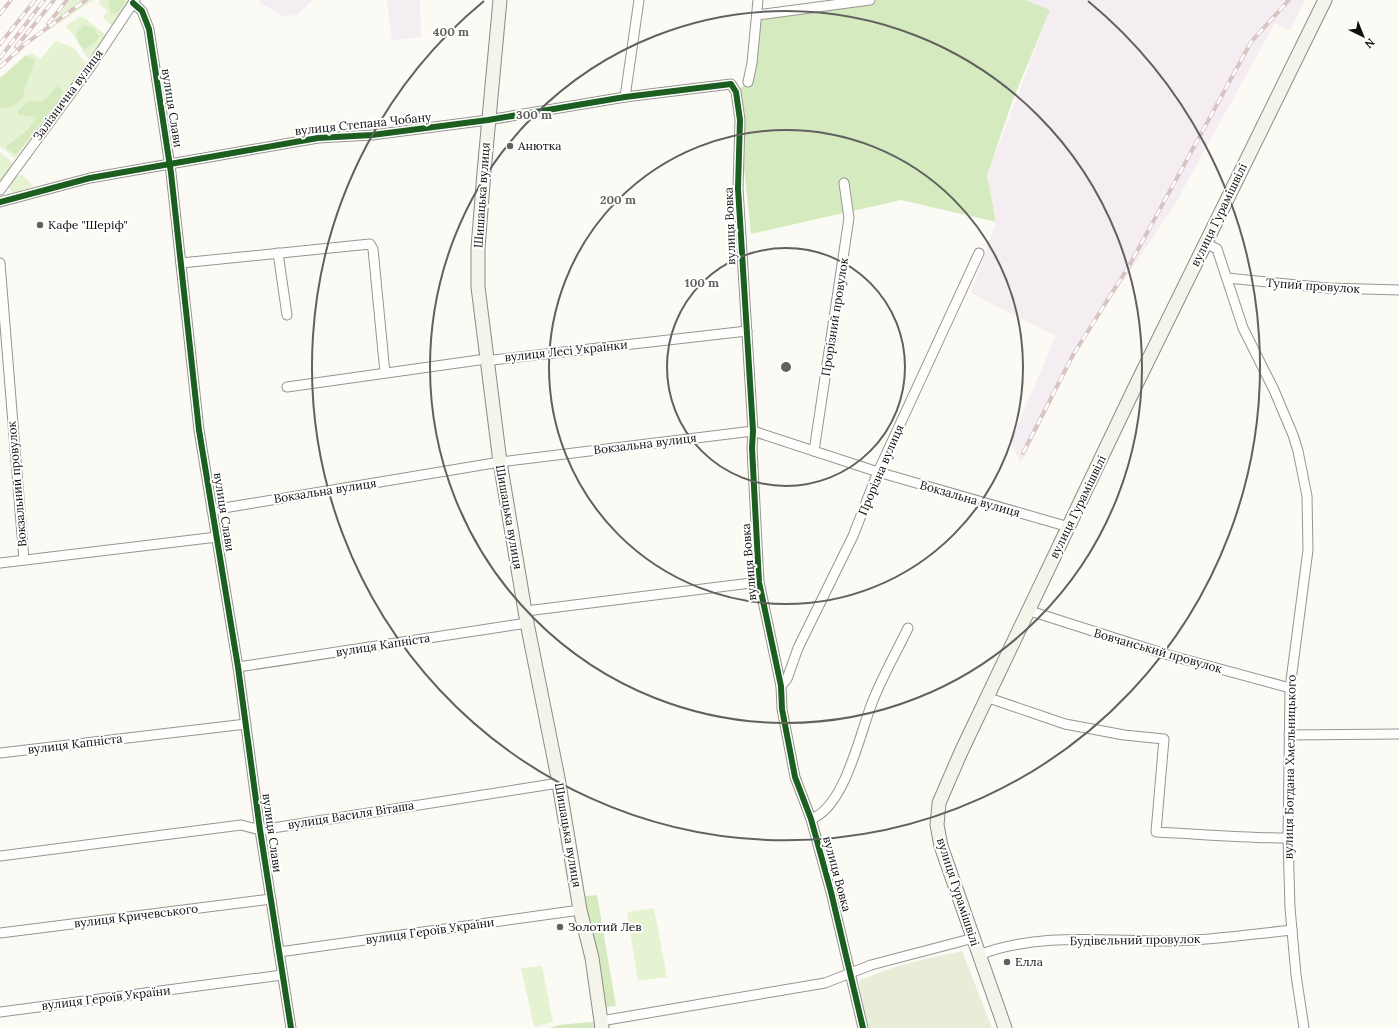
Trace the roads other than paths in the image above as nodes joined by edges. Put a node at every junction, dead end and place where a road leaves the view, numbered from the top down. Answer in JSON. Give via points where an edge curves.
{"nodes":[{"id":1,"x":500,"y":0,"type":"edge"},
{"id":2,"x":639,"y":0,"type":"edge"},
{"id":3,"x":758,"y":0,"type":"edge"},
{"id":4,"x":870,"y":0,"type":"edge"},
{"id":5,"x":1326,"y":0,"type":"edge"},
{"id":6,"x":134,"y":2,"type":"edge"},
{"id":7,"x":757,"y":15,"type":"junction"},
{"id":8,"x":748,"y":82,"type":"dead end"},
{"id":9,"x":731,"y":84,"type":"joint"},
{"id":10,"x":625,"y":97,"type":"junction"},
{"id":11,"x":488,"y":120,"type":"junction"},
{"id":12,"x":170,"y":164,"type":"junction"},
{"id":13,"x":844,"y":183,"type":"dead end"},
{"id":14,"x":0,"y":190,"type":"edge"},
{"id":15,"x":0,"y":202,"type":"edge"},
{"id":16,"x":1205,"y":243,"type":"junction"},
{"id":17,"x":278,"y":253,"type":"junction"},
{"id":18,"x":979,"y":253,"type":"dead end"},
{"id":19,"x":0,"y":263,"type":"edge"},
{"id":20,"x":181,"y":263,"type":"junction"},
{"id":21,"x":1227,"y":278,"type":"junction"},
{"id":22,"x":1399,"y":290,"type":"edge"},
{"id":23,"x":287,"y":315,"type":"dead end"},
{"id":24,"x":747,"y":331,"type":"junction"},
{"id":25,"x":486,"y":359,"type":"junction"},
{"id":26,"x":385,"y":373,"type":"junction"},
{"id":27,"x":287,"y":388,"type":"dead end"},
{"id":28,"x":753,"y":431,"type":"junction"},
{"id":29,"x":814,"y":451,"type":"junction"},
{"id":30,"x":500,"y":462,"type":"junction"},
{"id":31,"x":878,"y":472,"type":"junction"},
{"id":32,"x":212,"y":510,"type":"junction"},
{"id":33,"x":1069,"y":527,"type":"junction"},
{"id":34,"x":217,"y":537,"type":"junction"},
{"id":35,"x":24,"y":560,"type":"junction"},
{"id":36,"x":0,"y":563,"type":"edge"},
{"id":37,"x":759,"y":582,"type":"junction"},
{"id":38,"x":1028,"y":610,"type":"junction"},
{"id":39,"x":527,"y":617,"type":"junction"},
{"id":40,"x":908,"y":628,"type":"dead end"},
{"id":41,"x":238,"y":668,"type":"junction"},
{"id":42,"x":781,"y":686,"type":"junction"},
{"id":43,"x":1290,"y":688,"type":"junction"},
{"id":44,"x":986,"y":697,"type":"junction"},
{"id":45,"x":246,"y":724,"type":"junction"},
{"id":46,"x":1399,"y":734,"type":"edge"},
{"id":47,"x":1289,"y":736,"type":"junction"},
{"id":48,"x":0,"y":754,"type":"edge"},
{"id":49,"x":559,"y":783,"type":"junction"},
{"id":50,"x":811,"y":819,"type":"junction"},
{"id":51,"x":260,"y":830,"type":"junction"},
{"id":52,"x":1288,"y":838,"type":"junction"},
{"id":53,"x":0,"y":856,"type":"edge"},
{"id":54,"x":271,"y":899,"type":"junction"},
{"id":55,"x":580,"y":910,"type":"junction"},
{"id":56,"x":1292,"y":930,"type":"junction"},
{"id":57,"x":0,"y":934,"type":"edge"},
{"id":58,"x":974,"y":938,"type":"junction"},
{"id":59,"x":279,"y":952,"type":"junction"},
{"id":60,"x":979,"y":956,"type":"junction"},
{"id":61,"x":851,"y":973,"type":"junction"},
{"id":62,"x":282,"y":975,"type":"junction"},
{"id":63,"x":0,"y":1012,"type":"edge"},
{"id":64,"x":601,"y":1025,"type":"edge"},
{"id":65,"x":291,"y":1028,"type":"edge"},
{"id":66,"x":863,"y":1028,"type":"edge"},
{"id":67,"x":1005,"y":1028,"type":"edge"},
{"id":68,"x":1304,"y":1028,"type":"edge"}],
"edges":[{"from":1,"to":11,"type":"main road","name":"Шишацька вулиця"},
{"from":2,"to":10,"type":"street"},
{"from":3,"to":7,"type":"street"},
{"from":4,"to":7,"type":"street"},
{"from":5,"to":16,"type":"main road","name":"вулиця Гурамішвілі"},
{"from":6,"to":12,"type":"street","name":"вулиця Слави","via":[[142,11],[149,29]]},
{"from":6,"to":14,"type":"street","name":"Залізнична вулиця"},
{"from":7,"to":8,"type":"street"},
{"from":9,"to":10,"type":"street","name":"вулиця Степана Чобану"},
{"from":9,"to":24,"type":"street","name":"вулиця Вовка","via":[[736,92],[741,123],[738,188]]},
{"from":10,"to":11,"type":"street","name":"вулиця Степана Чобану"},
{"from":11,"to":12,"type":"street","name":"вулиця Степана Чобану","via":[[318,138]]},
{"from":11,"to":25,"type":"main road","name":"Шишацька вулиця","via":[[478,248],[478,287]]},
{"from":12,"to":15,"type":"street","name":"вулиця Степана Чобану","via":[[90,178]]},
{"from":12,"to":20,"type":"street","name":"вулиця Слави"},
{"from":13,"to":29,"type":"street","name":"Прорізний провулок","via":[[849,218]]},
{"from":16,"to":21,"type":"street","name":"вулиця Богдана Хмельницького","via":[[1217,249]]},
{"from":16,"to":33,"type":"main road","name":"вулиця Гурамішвілі"},
{"from":17,"to":20,"type":"street"},
{"from":17,"to":23,"type":"street"},
{"from":17,"to":26,"type":"street","via":[[366,244],[372,246]]},
{"from":18,"to":31,"type":"street","name":"Прорізна вулиця"},
{"from":19,"to":35,"type":"street","name":"Вокзальний провулок"},
{"from":20,"to":32,"type":"street","name":"вулиця Слави","via":[[199,430]]},
{"from":21,"to":22,"type":"street","name":"Тупий провулок","via":[[1328,288]]},
{"from":21,"to":43,"type":"street","name":"вулиця Богдана Хмельницького","via":[[1243,328],[1293,435],[1307,496],[1308,550]]},
{"from":24,"to":25,"type":"street","name":"вулиця Лесі Українки"},
{"from":24,"to":28,"type":"street","name":"вулиця Вовка"},
{"from":25,"to":26,"type":"street","name":"вулиця Лесі Українки"},
{"from":25,"to":30,"type":"main road","name":"Шишацька вулиця"},
{"from":26,"to":27,"type":"street","name":"вулиця Лесі Українки"},
{"from":28,"to":29,"type":"street","name":"Вокзальна вулиця"},
{"from":28,"to":30,"type":"street","name":"Вокзальна вулиця"},
{"from":28,"to":37,"type":"street","name":"вулиця Вовка"},
{"from":29,"to":31,"type":"street","name":"Вокзальна вулиця"},
{"from":30,"to":32,"type":"street","name":"Вокзальна вулиця"},
{"from":30,"to":39,"type":"main road","name":"Шишацька вулиця"},
{"from":31,"to":33,"type":"street","name":"Вокзальна вулиця"},
{"from":31,"to":42,"type":"street","name":"Прорізна вулиця","via":[[853,536],[801,642],[787,679]]},
{"from":32,"to":34,"type":"street","name":"вулиця Слави"},
{"from":33,"to":38,"type":"main road","name":"вулиця Гурамішвілі"},
{"from":34,"to":35,"type":"street"},
{"from":34,"to":41,"type":"street","name":"вулиця Слави"},
{"from":35,"to":36,"type":"street"},
{"from":37,"to":39,"type":"street","name":"вулиця Капніста"},
{"from":37,"to":42,"type":"street","name":"вулиця Вовка"},
{"from":38,"to":43,"type":"street","name":"Вовчанський провулок","via":[[1165,654]]},
{"from":38,"to":44,"type":"main road","name":"вулиця Гурамішвілі"},
{"from":39,"to":41,"type":"street","name":"вулиця Капніста"},
{"from":39,"to":49,"type":"main road","name":"Шишацька вулиця"},
{"from":40,"to":50,"type":"street","via":[[872,703],[847,778],[825,810],[818,817]]},
{"from":41,"to":45,"type":"street","name":"вулиця Слави"},
{"from":42,"to":50,"type":"street","name":"вулиця Вовка","via":[[782,709],[795,777]]},
{"from":43,"to":47,"type":"street","name":"вулиця Богдана Хмельницького"},
{"from":44,"to":52,"type":"street","via":[[1065,724],[1124,735],[1164,739],[1156,832]]},
{"from":44,"to":58,"type":"main road","name":"вулиця Гурамішвілі","via":[[939,802],[937,814],[941,846]]},
{"from":45,"to":48,"type":"street","name":"вулиця Капніста"},
{"from":45,"to":51,"type":"street","name":"вулиця Слави"},
{"from":46,"to":47,"type":"street"},
{"from":47,"to":52,"type":"street","name":"вулиця Богдана Хмельницького"},
{"from":49,"to":51,"type":"street","name":"вулиця Василя Віташа"},
{"from":49,"to":55,"type":"main road","name":"Шишацька вулиця"},
{"from":50,"to":61,"type":"street","name":"вулиця Вовка"},
{"from":51,"to":53,"type":"street","name":"вулиця Василя Віташа","via":[[241,825]]},
{"from":51,"to":54,"type":"street","name":"вулиця Слави"},
{"from":52,"to":56,"type":"street","name":"вулиця Богдана Хмельницького"},
{"from":54,"to":57,"type":"street","name":"вулиця Кричевського"},
{"from":54,"to":59,"type":"street","name":"вулиця Слави"},
{"from":55,"to":59,"type":"street","name":"вулиця Героїв України"},
{"from":55,"to":64,"type":"main road","name":"Шишацька вулиця","via":[[592,958]]},
{"from":56,"to":60,"type":"street","name":"Будівельний провулок","via":[[1177,941],[1054,941],[1012,946]]},
{"from":56,"to":68,"type":"street","name":"вулиця Богдана Хмельницького"},
{"from":58,"to":60,"type":"main road","name":"вулиця Гурамішвілі"},
{"from":58,"to":61,"type":"street","via":[[871,965]]},
{"from":59,"to":62,"type":"street","name":"вулиця Слави"},
{"from":60,"to":67,"type":"main road","name":"вулиця Гурамішвілі"},
{"from":61,"to":64,"type":"street","via":[[825,983]]},
{"from":61,"to":66,"type":"street","name":"вулиця Вовка"},
{"from":62,"to":63,"type":"street","name":"вулиця Героїв України"},
{"from":62,"to":65,"type":"street","name":"вулиця Слави"}]}
